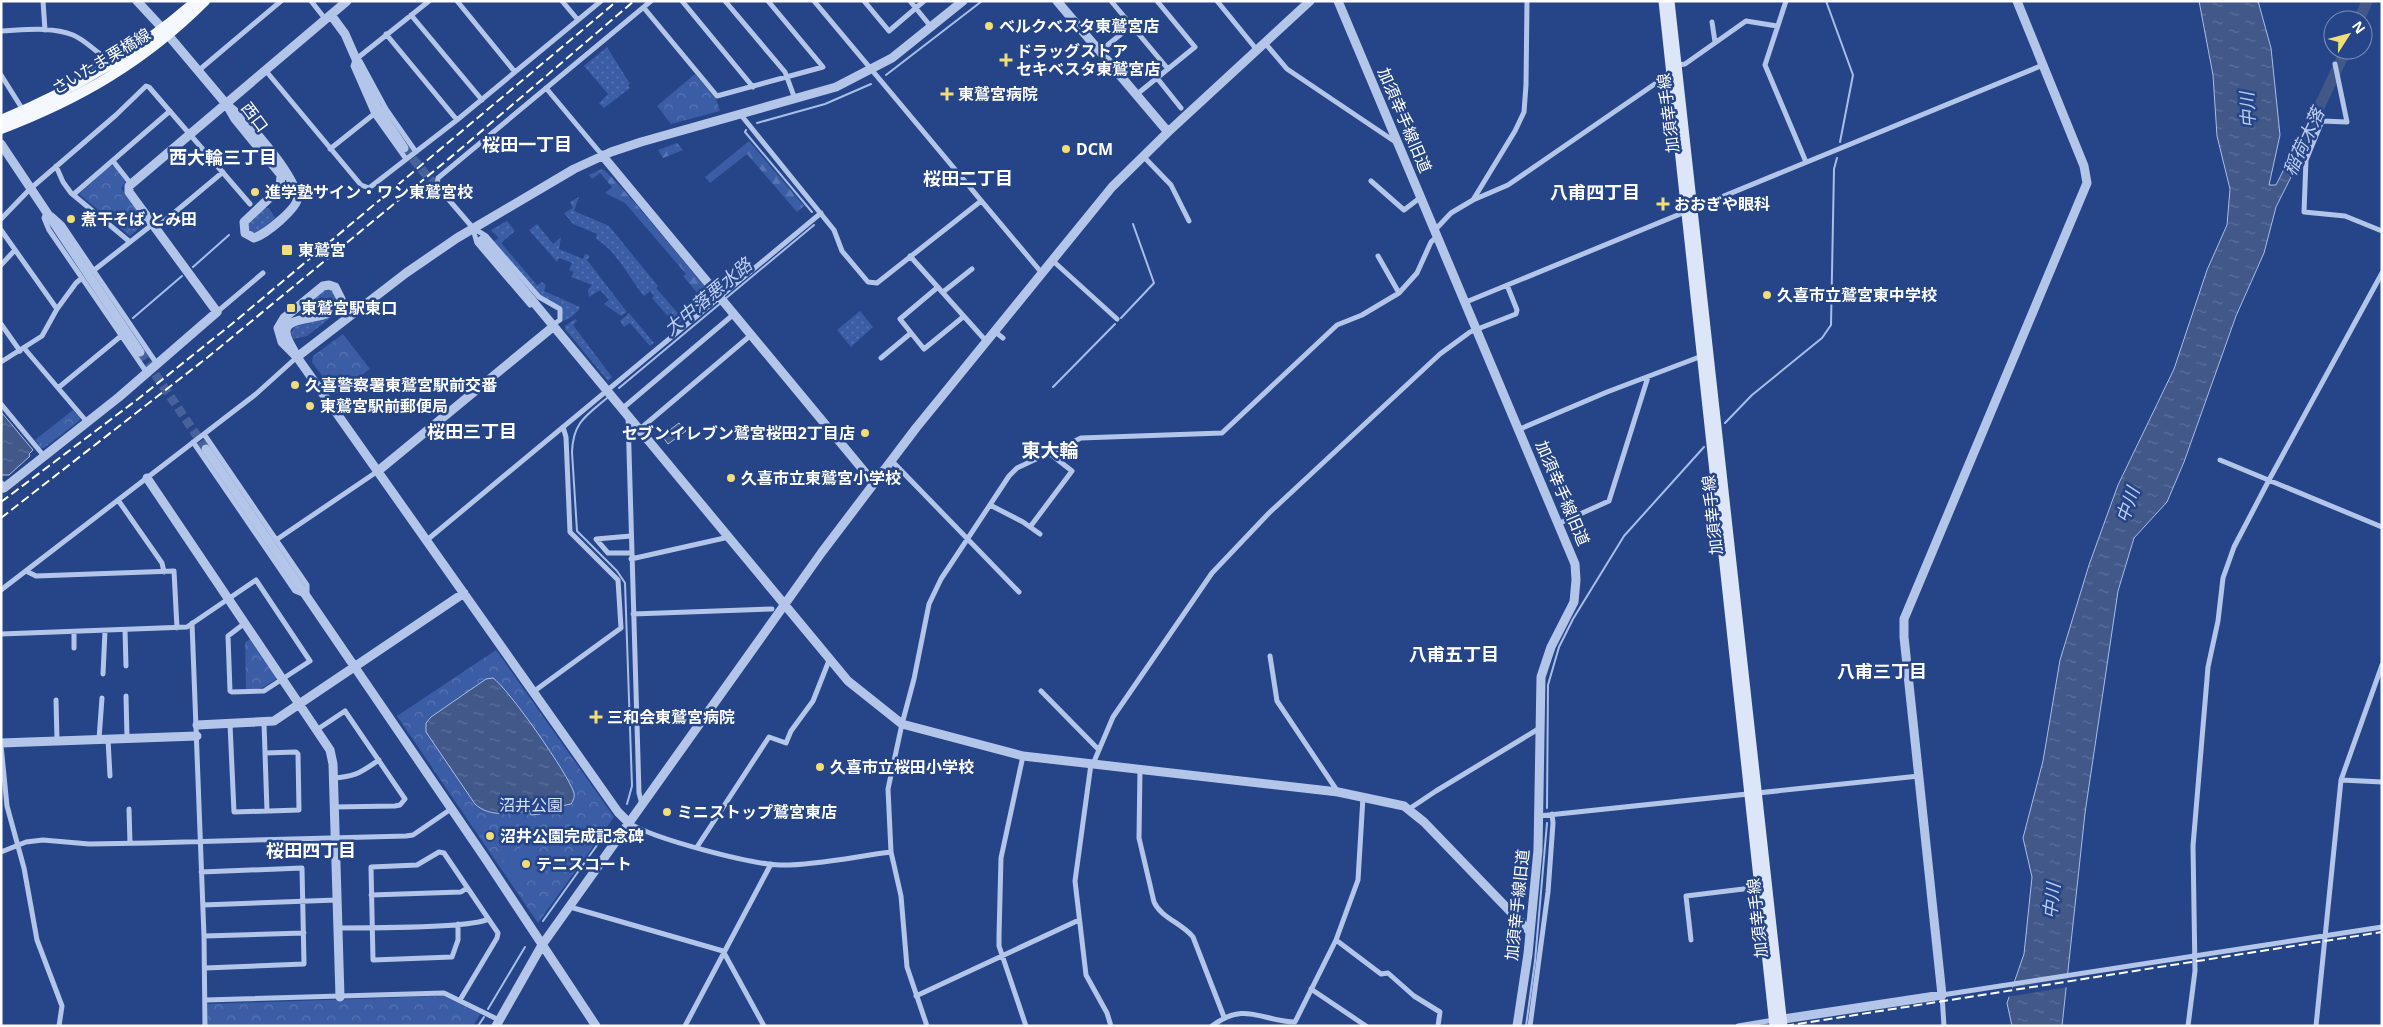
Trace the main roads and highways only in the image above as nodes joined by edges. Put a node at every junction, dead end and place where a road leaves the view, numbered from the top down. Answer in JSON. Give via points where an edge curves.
{"nodes":[{"id":1,"x":196,"y":1,"type":"edge"},
{"id":2,"x":205,"y":1,"type":"edge"},
{"id":3,"x":1663,"y":1,"type":"edge"},
{"id":4,"x":1670,"y":1,"type":"edge"},
{"id":5,"x":166,"y":32,"type":"junction"},
{"id":6,"x":1,"y":120,"type":"edge"},
{"id":7,"x":1,"y":130,"type":"edge"},
{"id":8,"x":1779,"y":1023,"type":"edge"}],
"edges":[{"from":1,"to":5,"type":"main road","name":"さいたま栗橋線"},
{"from":2,"to":5,"type":"main road","name":"さいたま栗橋線"},
{"from":3,"to":8,"type":"main road","name":"加須幸手線","via":[[1749,794]]},
{"from":4,"to":8,"type":"main road","name":"加須幸手線","via":[[1758,793]]},
{"from":5,"to":6,"type":"main road","name":"さいたま栗橋線","via":[[100,71]]},
{"from":5,"to":7,"type":"main road","name":"さいたま栗橋線","via":[[130,65],[80,94]]}]}
